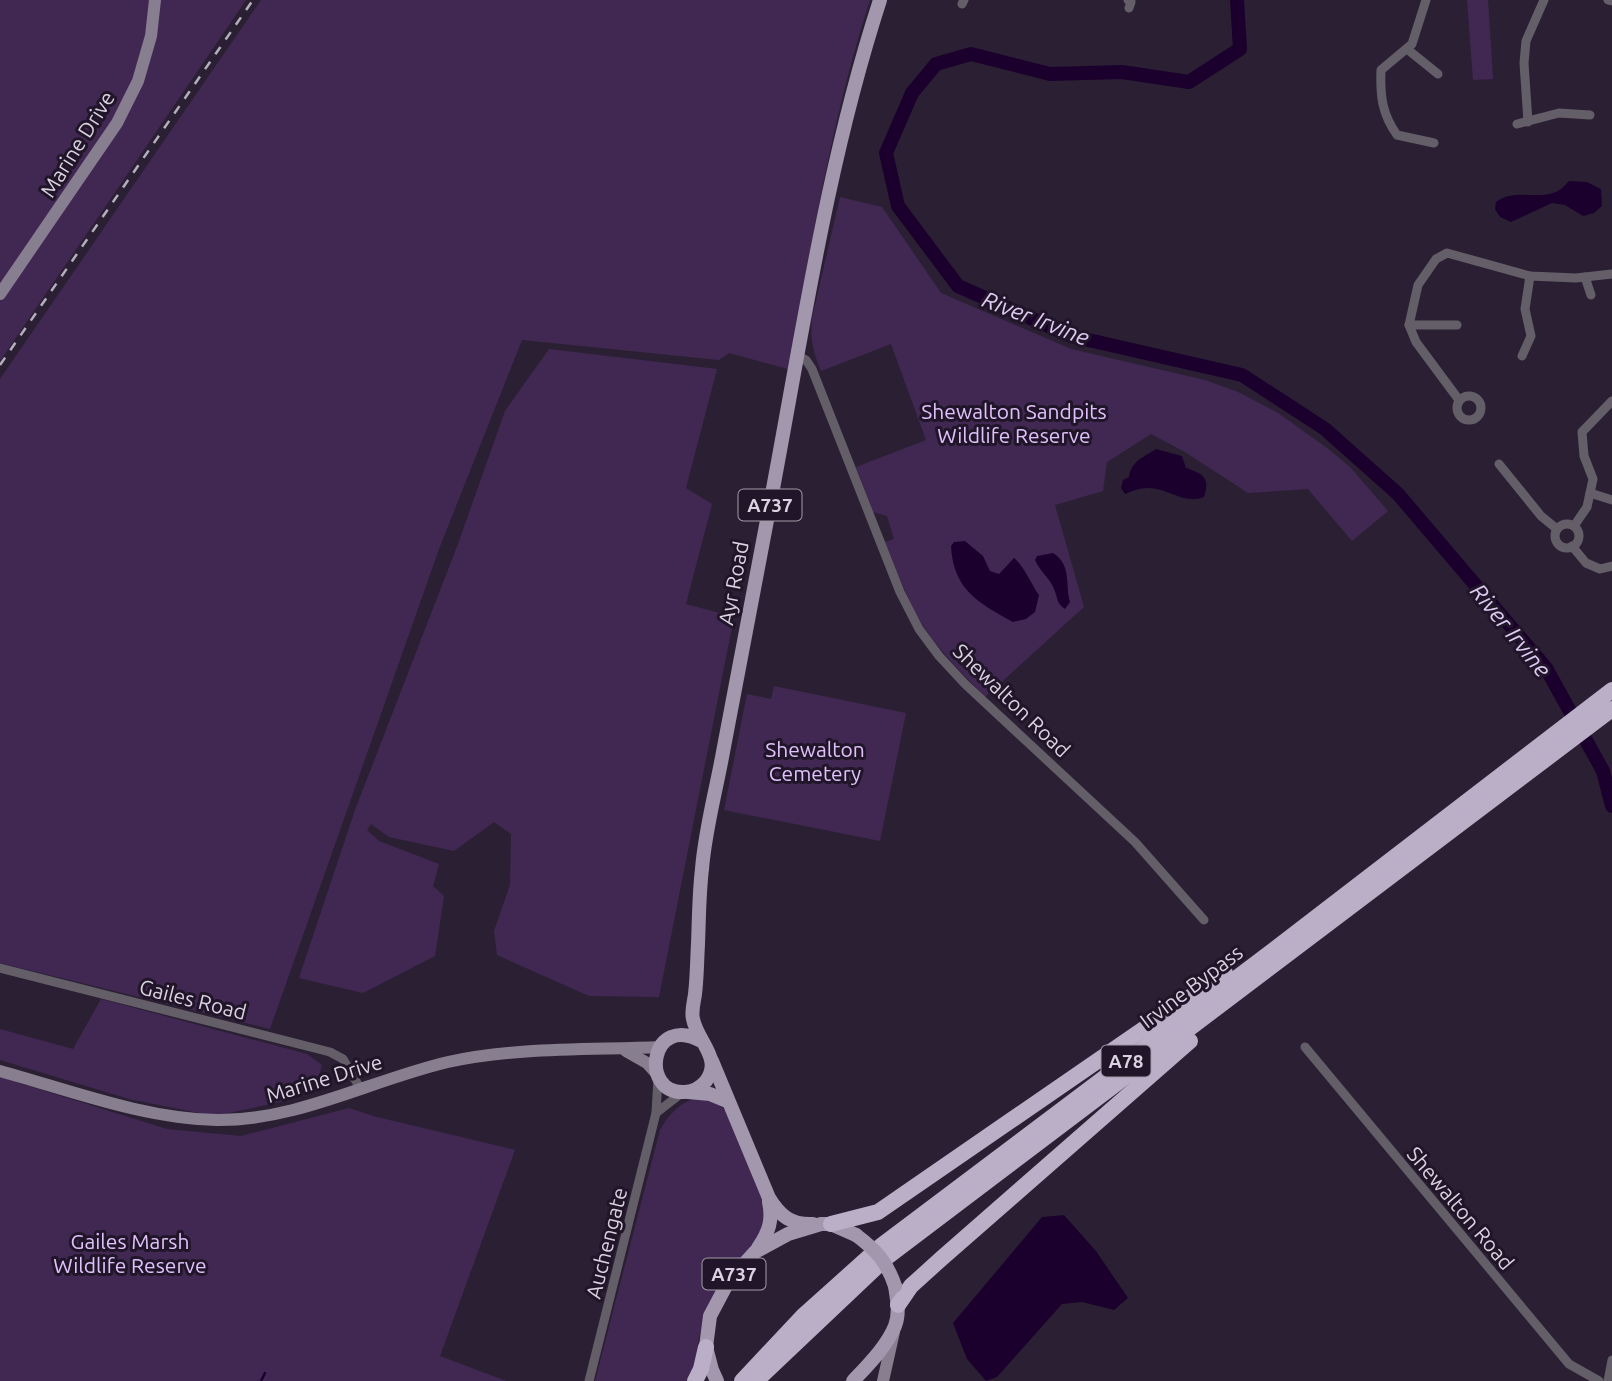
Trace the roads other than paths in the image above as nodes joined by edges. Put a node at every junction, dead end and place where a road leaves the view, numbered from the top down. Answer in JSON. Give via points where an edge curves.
{"nodes":[{"id":1,"x":155,"y":0,"type":"edge"},
{"id":2,"x":880,"y":0,"type":"edge"},
{"id":3,"x":1426,"y":0,"type":"edge"},
{"id":4,"x":1544,"y":0,"type":"edge"},
{"id":5,"x":1407,"y":49,"type":"junction"},
{"id":6,"x":1438,"y":74,"type":"dead end"},
{"id":7,"x":1590,"y":116,"type":"dead end"},
{"id":8,"x":1528,"y":122,"type":"junction"},
{"id":9,"x":1517,"y":124,"type":"dead end"},
{"id":10,"x":1434,"y":143,"type":"dead end"},
{"id":11,"x":1612,"y":274,"type":"edge"},
{"id":12,"x":1530,"y":276,"type":"junction"},
{"id":13,"x":1585,"y":277,"type":"junction"},
{"id":14,"x":0,"y":294,"type":"edge"},
{"id":15,"x":1591,"y":295,"type":"dead end"},
{"id":16,"x":1409,"y":325,"type":"junction"},
{"id":17,"x":1457,"y":325,"type":"dead end"},
{"id":18,"x":798,"y":356,"type":"junction"},
{"id":19,"x":1522,"y":356,"type":"dead end"},
{"id":20,"x":1459,"y":400,"type":"dead end"},
{"id":21,"x":1610,"y":406,"type":"edge"},
{"id":22,"x":1499,"y":464,"type":"dead end"},
{"id":23,"x":1590,"y":493,"type":"junction"},
{"id":24,"x":1542,"y":497,"type":"dead end"},
{"id":25,"x":1612,"y":500,"type":"edge"},
{"id":26,"x":1532,"y":505,"type":"junction"},
{"id":27,"x":1574,"y":526,"type":"junction"},
{"id":28,"x":1557,"y":529,"type":"junction"},
{"id":29,"x":1572,"y":546,"type":"junction"},
{"id":30,"x":1612,"y":566,"type":"edge"},
{"id":31,"x":1612,"y":690,"type":"edge"},
{"id":32,"x":1612,"y":709,"type":"edge"},
{"id":33,"x":1528,"y":763,"type":"junction"},
{"id":34,"x":1358,"y":885,"type":"junction"},
{"id":35,"x":1204,"y":920,"type":"dead end"},
{"id":36,"x":1300,"y":946,"type":"junction"},
{"id":37,"x":0,"y":968,"type":"edge"},
{"id":38,"x":692,"y":1015,"type":"junction"},
{"id":39,"x":703,"y":1042,"type":"junction"},
{"id":40,"x":663,"y":1044,"type":"junction"},
{"id":41,"x":1305,"y":1046,"type":"dead end"},
{"id":42,"x":621,"y":1049,"type":"junction"},
{"id":43,"x":712,"y":1061,"type":"junction"},
{"id":44,"x":0,"y":1071,"type":"edge"},
{"id":45,"x":657,"y":1075,"type":"junction"},
{"id":46,"x":360,"y":1088,"type":"junction"},
{"id":47,"x":685,"y":1092,"type":"junction"},
{"id":48,"x":727,"y":1101,"type":"junction"},
{"id":49,"x":656,"y":1113,"type":"junction"},
{"id":50,"x":769,"y":1198,"type":"junction"},
{"id":51,"x":826,"y":1224,"type":"junction"},
{"id":52,"x":755,"y":1251,"type":"junction"},
{"id":53,"x":898,"y":1305,"type":"junction"},
{"id":54,"x":895,"y":1325,"type":"junction"},
{"id":55,"x":706,"y":1347,"type":"junction"},
{"id":56,"x":1612,"y":1360,"type":"edge"},
{"id":57,"x":714,"y":1375,"type":"edge"},
{"id":58,"x":589,"y":1381,"type":"edge"},
{"id":59,"x":695,"y":1381,"type":"edge"},
{"id":60,"x":742,"y":1381,"type":"edge"},
{"id":61,"x":756,"y":1381,"type":"edge"},
{"id":62,"x":853,"y":1381,"type":"edge"},
{"id":63,"x":883,"y":1381,"type":"edge"},
{"id":64,"x":1599,"y":1381,"type":"edge"},
{"id":65,"x":1608,"y":1381,"type":"edge"}],
"edges":[{"from":1,"to":14,"type":"street","name":"Marine Drive","via":[[138,81],[117,123]]},
{"from":2,"to":18,"type":"main road","name":"Ayr Road","number":"A737","via":[[855,83]]},
{"from":3,"to":5,"type":"street"},
{"from":4,"to":8,"type":"street","via":[[1526,41]]},
{"from":5,"to":6,"type":"street"},
{"from":5,"to":10,"type":"street","via":[[1381,71],[1386,118],[1397,135]]},
{"from":7,"to":8,"type":"street","via":[[1559,113]]},
{"from":8,"to":9,"type":"street"},
{"from":11,"to":13,"type":"street"},
{"from":12,"to":13,"type":"street"},
{"from":12,"to":16,"type":"street","via":[[1447,253],[1436,259],[1418,285]]},
{"from":12,"to":19,"type":"street","via":[[1525,309],[1531,336]]},
{"from":13,"to":15,"type":"street"},
{"from":16,"to":17,"type":"street"},
{"from":16,"to":20,"type":"street","via":[[1416,342]]},
{"from":18,"to":35,"type":"street","name":"Shewalton Road","via":[[812,369],[900,592],[926,638],[965,684],[1135,842]]},
{"from":18,"to":38,"type":"main road","name":"Ayr Road","number":"A737","via":[[702,867]]},
{"from":21,"to":23,"type":"street","via":[[1582,432],[1584,456],[1593,478]]},
{"from":22,"to":26,"type":"street"},
{"from":23,"to":25,"type":"street"},
{"from":23,"to":27,"type":"street"},
{"from":24,"to":26,"type":"street"},
{"from":26,"to":28,"type":"street"},
{"from":27,"to":28,"type":"street","via":[[1564,524]]},
{"from":27,"to":29,"type":"street","via":[[1578,534]]},
{"from":28,"to":29,"type":"street","via":[[1558,544]]},
{"from":29,"to":30,"type":"street","via":[[1586,563],[1600,569]]},
{"from":31,"to":33,"type":"highway","name":"Irvine Bypass","number":"A78"},
{"from":32,"to":33,"type":"highway","name":"Irvine Bypass","number":"A78"},
{"from":33,"to":34,"type":"highway","name":"Irvine Bypass","number":"A78"},
{"from":33,"to":36,"type":"highway","name":"Irvine Bypass","number":"A78"},
{"from":34,"to":51,"type":"highway","via":[[878,1212]]},
{"from":34,"to":60,"type":"highway","name":"Irvine Bypass","number":"A78","via":[[881,1246],[803,1316]]},
{"from":36,"to":53,"type":"highway","via":[[942,1258]]},
{"from":36,"to":61,"type":"highway","name":"Irvine Bypass","number":"A78","via":[[887,1257]]},
{"from":37,"to":46,"type":"street","name":"Gailes Road","via":[[330,1052],[343,1059]]},
{"from":38,"to":39,"type":"main road","name":"Ayr Road","number":"A737"},
{"from":38,"to":40,"type":"main road"},
{"from":39,"to":40,"type":"main road","via":[[677,1035]]},
{"from":39,"to":43,"type":"main road","number":"A737"},
{"from":40,"to":42,"type":"street","name":"Marine Drive"},
{"from":40,"to":45,"type":"main road","via":[[655,1058]]},
{"from":41,"to":64,"type":"street","name":"Shewalton Road","via":[[1569,1364]]},
{"from":42,"to":45,"type":"street","via":[[635,1054]]},
{"from":42,"to":46,"type":"street","name":"Marine Drive","via":[[476,1057]]},
{"from":43,"to":47,"type":"main road","via":[[703,1085]]},
{"from":43,"to":48,"type":"main road","number":"A737"},
{"from":44,"to":46,"type":"street","name":"Marine Drive","via":[[163,1114],[217,1120],[268,1116]]},
{"from":45,"to":47,"type":"main road","via":[[668,1088]]},
{"from":45,"to":49,"type":"street","name":"Auchengate"},
{"from":47,"to":48,"type":"main road"},
{"from":47,"to":49,"type":"street"},
{"from":48,"to":50,"type":"main road","number":"A737"},
{"from":49,"to":58,"type":"street","name":"Auchengate"},
{"from":50,"to":51,"type":"main road","number":"A737","via":[[786,1220]]},
{"from":50,"to":52,"type":"main road","number":"A737","via":[[771,1224]]},
{"from":51,"to":52,"type":"main road","number":"A737","via":[[788,1234]]},
{"from":51,"to":53,"type":"main road","number":"A737","bridge":true,"via":[[856,1235],[880,1254],[889,1268]]},
{"from":52,"to":55,"type":"main road","number":"A737","via":[[719,1298],[710,1316]]},
{"from":53,"to":54,"type":"main road","number":"A737"},
{"from":54,"to":62,"type":"main road","number":"A737"},
{"from":54,"to":63,"type":"street"},
{"from":55,"to":57,"type":"main road","number":"A737"},
{"from":55,"to":59,"type":"highway"},
{"from":56,"to":65,"type":"street"}]}
